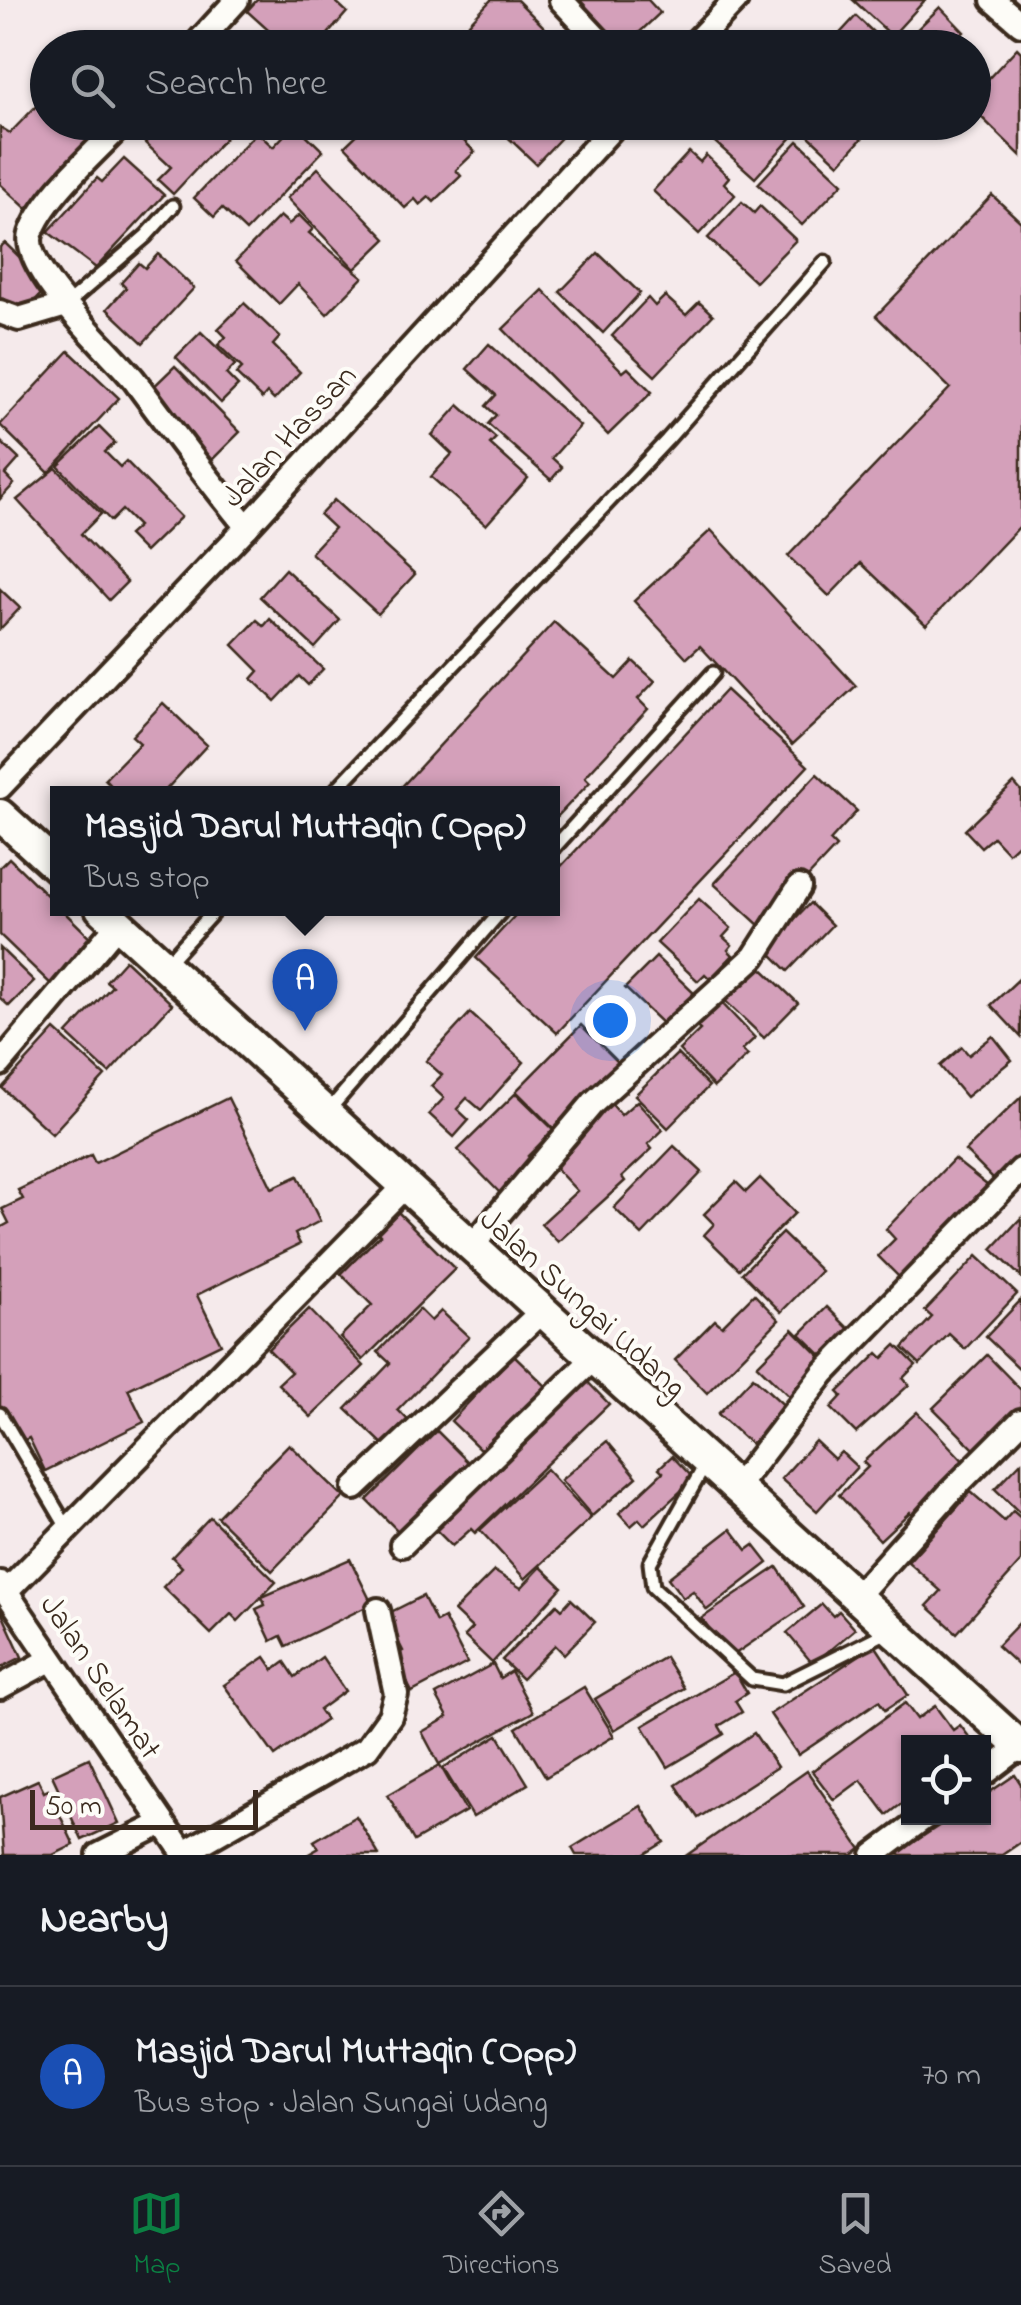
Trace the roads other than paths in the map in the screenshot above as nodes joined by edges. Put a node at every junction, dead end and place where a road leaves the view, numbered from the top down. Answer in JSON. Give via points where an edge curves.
{"nodes":[{"id":1,"x":237,"y":0,"type":"edge"},
{"id":2,"x":561,"y":0,"type":"edge"},
{"id":3,"x":736,"y":0,"type":"edge"},
{"id":4,"x":993,"y":0,"type":"edge"},
{"id":5,"x":1021,"y":24,"type":"edge"},
{"id":6,"x":210,"y":30,"type":"edge"},
{"id":7,"x":589,"y":30,"type":"edge"},
{"id":8,"x":707,"y":30,"type":"edge"},
{"id":9,"x":107,"y":140,"type":"edge"},
{"id":10,"x":602,"y":140,"type":"edge"},
{"id":11,"x":173,"y":206,"type":"dead end"},
{"id":12,"x":826,"y":262,"type":"dead end"},
{"id":13,"x":66,"y":305,"type":"junction"},
{"id":14,"x":0,"y":312,"type":"edge"},
{"id":15,"x":248,"y":527,"type":"junction"},
{"id":16,"x":713,"y":673,"type":"dead end"},
{"id":17,"x":0,"y":786,"type":"edge"},
{"id":18,"x":340,"y":786,"type":"edge"},
{"id":19,"x":0,"y":816,"type":"edge"},
{"id":20,"x":560,"y":841,"type":"edge"},
{"id":21,"x":50,"y":861,"type":"edge"},
{"id":22,"x":799,"y":886,"type":"dead end"},
{"id":23,"x":110,"y":916,"type":"edge"},
{"id":24,"x":210,"y":916,"type":"edge"},
{"id":25,"x":497,"y":916,"type":"edge"},
{"id":26,"x":164,"y":966,"type":"junction"},
{"id":27,"x":0,"y":1064,"type":"edge"},
{"id":28,"x":326,"y":1113,"type":"junction"},
{"id":29,"x":1021,"y":1170,"type":"edge"},
{"id":30,"x":404,"y":1187,"type":"junction"},
{"id":31,"x":472,"y":1246,"type":"junction"},
{"id":32,"x":542,"y":1311,"type":"junction"},
{"id":33,"x":594,"y":1358,"type":"junction"},
{"id":34,"x":0,"y":1414,"type":"edge"},
{"id":35,"x":1021,"y":1421,"type":"edge"},
{"id":36,"x":707,"y":1461,"type":"junction"},
{"id":37,"x":355,"y":1488,"type":"dead end"},
{"id":38,"x":736,"y":1488,"type":"junction"},
{"id":39,"x":77,"y":1523,"type":"junction"},
{"id":40,"x":402,"y":1545,"type":"dead end"},
{"id":41,"x":3,"y":1587,"type":"edge"},
{"id":42,"x":856,"y":1597,"type":"junction"},
{"id":43,"x":378,"y":1610,"type":"dead end"},
{"id":44,"x":892,"y":1629,"type":"junction"},
{"id":45,"x":50,"y":1660,"type":"junction"},
{"id":46,"x":0,"y":1687,"type":"edge"},
{"id":47,"x":1021,"y":1746,"type":"edge"},
{"id":48,"x":991,"y":1769,"type":"edge"},
{"id":49,"x":163,"y":1823,"type":"junction"},
{"id":50,"x":915,"y":1825,"type":"edge"},
{"id":51,"x":185,"y":1854,"type":"edge"},
{"id":52,"x":99,"y":1855,"type":"edge"},
{"id":53,"x":874,"y":1855,"type":"edge"}],
"edges":[{"from":1,"to":6,"type":"street"},
{"from":2,"to":7,"type":"street"},
{"from":3,"to":8,"type":"street"},
{"from":4,"to":5,"type":"street"},
{"from":9,"to":13,"type":"street","via":[[41,212],[29,238],[32,254]]},
{"from":10,"to":15,"type":"street","name":"Jalan Hassan"},
{"from":11,"to":13,"type":"lane"},
{"from":12,"to":18,"type":"lane","via":[[668,440]]},
{"from":13,"to":14,"type":"street","via":[[19,319]]},
{"from":13,"to":15,"type":"street","via":[[111,352]]},
{"from":15,"to":17,"type":"street","name":"Jalan Hassan"},
{"from":16,"to":20,"type":"lane"},
{"from":19,"to":21,"type":"street"},
{"from":22,"to":31,"type":"street","via":[[754,957],[593,1103]]},
{"from":23,"to":26,"type":"street","name":"Jalan Sungai Udang"},
{"from":23,"to":27,"type":"street"},
{"from":24,"to":26,"type":"lane"},
{"from":25,"to":28,"type":"lane"},
{"from":26,"to":28,"type":"street","name":"Jalan Sungai Udang"},
{"from":28,"to":30,"type":"street","name":"Jalan Sungai Udang"},
{"from":29,"to":38,"type":"street","via":[[824,1373]]},
{"from":30,"to":31,"type":"street","name":"Jalan Sungai Udang"},
{"from":30,"to":39,"type":"street"},
{"from":31,"to":32,"type":"street","name":"Jalan Sungai Udang"},
{"from":32,"to":33,"type":"street","name":"Jalan Sungai Udang"},
{"from":32,"to":37,"type":"street"},
{"from":33,"to":36,"type":"street","name":"Jalan Sungai Udang"},
{"from":33,"to":40,"type":"street"},
{"from":34,"to":39,"type":"lane"},
{"from":35,"to":42,"type":"street"},
{"from":36,"to":38,"type":"street","name":"Jalan Sungai Udang"},
{"from":36,"to":44,"type":"lane","via":[[650,1563],[654,1587],[712,1642],[752,1678],[783,1684]]},
{"from":38,"to":42,"type":"street","name":"Jalan Sungai Udang"},
{"from":39,"to":41,"type":"street"},
{"from":41,"to":45,"type":"street","name":"Jalan Selamat"},
{"from":42,"to":44,"type":"street","name":"Jalan Sungai Udang"},
{"from":43,"to":51,"type":"street","via":[[396,1694],[390,1716],[367,1748]]},
{"from":44,"to":47,"type":"street","name":"Jalan Sungai Udang"},
{"from":45,"to":46,"type":"street"},
{"from":45,"to":49,"type":"street","name":"Jalan Selamat"},
{"from":47,"to":48,"type":"street"},
{"from":49,"to":51,"type":"street","name":"Jalan Selamat"},
{"from":49,"to":52,"type":"street"},
{"from":50,"to":53,"type":"street"}]}
